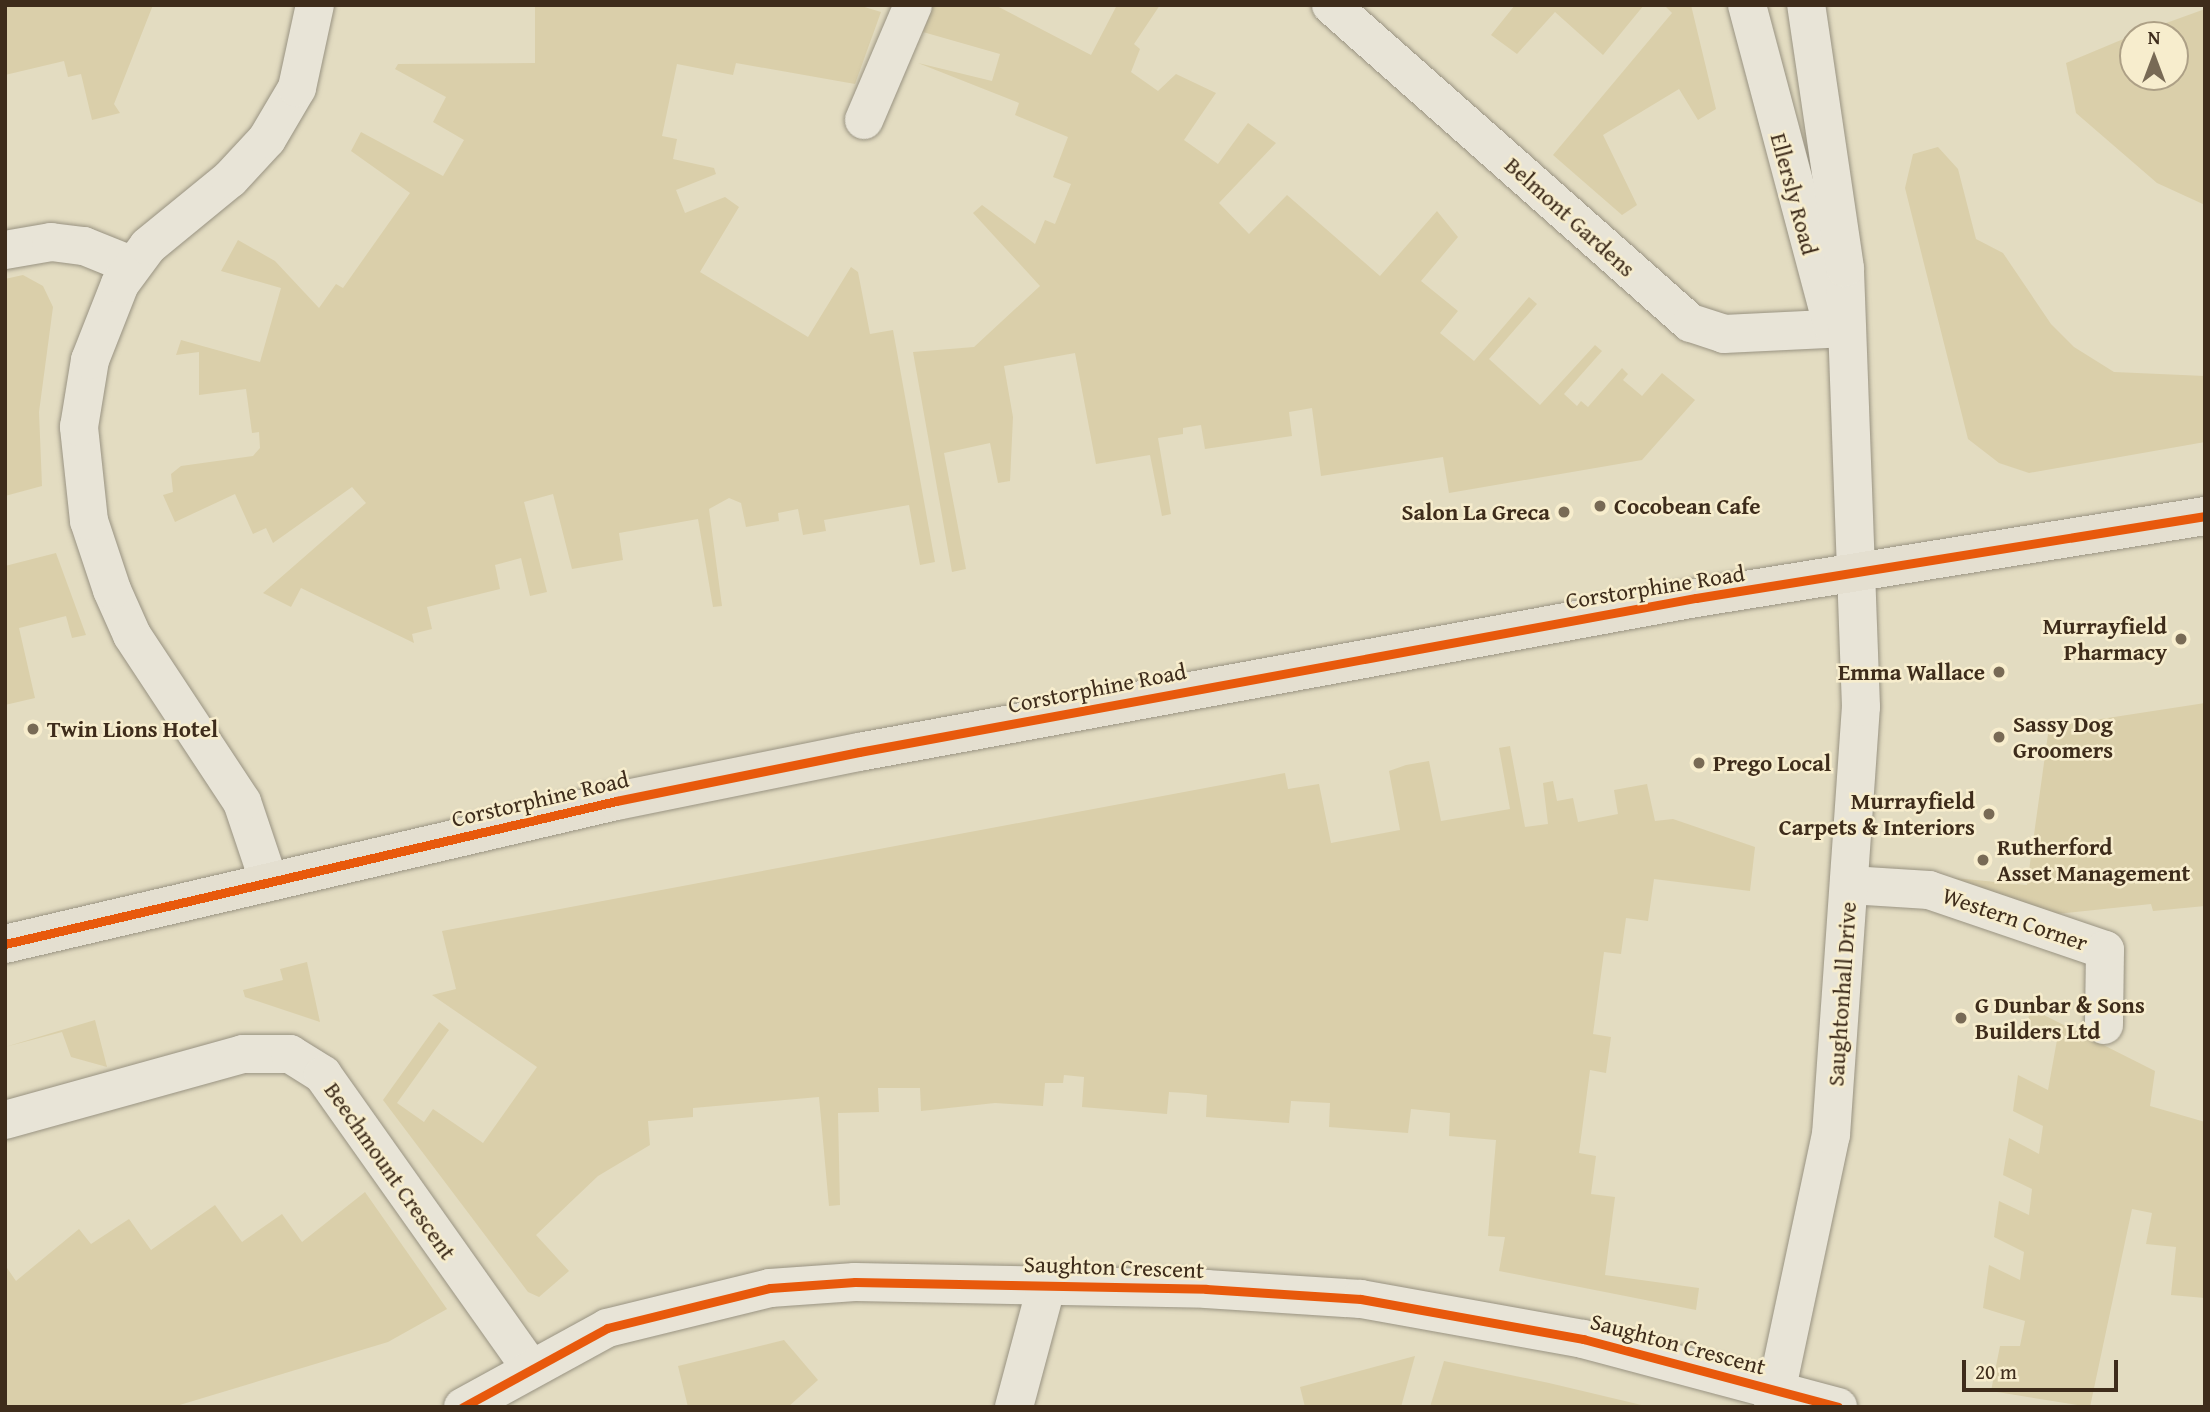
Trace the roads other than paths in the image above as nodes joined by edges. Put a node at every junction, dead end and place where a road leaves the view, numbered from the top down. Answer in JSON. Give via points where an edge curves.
{"nodes":[{"id":1,"x":315,"y":5,"type":"edge"},
{"id":2,"x":913,"y":5,"type":"edge"},
{"id":3,"x":1331,"y":5,"type":"edge"},
{"id":4,"x":1747,"y":5,"type":"edge"},
{"id":5,"x":1806,"y":5,"type":"edge"},
{"id":6,"x":864,"y":120,"type":"dead end"},
{"id":7,"x":5,"y":250,"type":"edge"},
{"id":8,"x":131,"y":265,"type":"junction"},
{"id":9,"x":1840,"y":329,"type":"junction"},
{"id":10,"x":2205,"y":516,"type":"edge"},
{"id":11,"x":1861,"y":575,"type":"junction"},
{"id":12,"x":269,"y":882,"type":"junction"},
{"id":13,"x":1850,"y":886,"type":"junction"},
{"id":14,"x":5,"y":944,"type":"edge"},
{"id":15,"x":2104,"y":1025,"type":"dead end"},
{"id":16,"x":5,"y":1120,"type":"edge"},
{"id":17,"x":1048,"y":1284,"type":"junction"},
{"id":18,"x":529,"y":1366,"type":"junction"},
{"id":19,"x":1776,"y":1398,"type":"edge"},
{"id":20,"x":463,"y":1407,"type":"edge"},
{"id":21,"x":1014,"y":1407,"type":"edge"},
{"id":22,"x":1838,"y":1407,"type":"edge"}],
"edges":[{"from":1,"to":8,"type":"street","via":[[297,88],[267,139]]},
{"from":2,"to":6,"type":"street"},
{"from":3,"to":9,"type":"street","name":"Belmont Gardens","via":[[1691,323],[1724,334]]},
{"from":4,"to":9,"type":"street","name":"Ellersly Road"},
{"from":5,"to":9,"type":"street","name":"Ellersly Road","via":[[1838,199]]},
{"from":7,"to":8,"type":"street","via":[[51,242],[84,246]]},
{"from":8,"to":12,"type":"street","via":[[99,330],[83,393],[80,459],[89,521],[132,635],[242,802]]},
{"from":9,"to":11,"type":"street","name":"Ellersly Road","via":[[1849,381]]},
{"from":10,"to":11,"type":"main road","name":"Corstorphine Road"},
{"from":11,"to":12,"type":"main road","name":"Corstorphine Road","via":[[1682,600],[872,750],[616,801]]},
{"from":11,"to":13,"type":"street","name":"Saughtonhall Drive"},
{"from":12,"to":14,"type":"main road","name":"Corstorphine Road"},
{"from":13,"to":15,"type":"street","name":"Western Corner","via":[[1929,890],[2105,950]]},
{"from":13,"to":19,"type":"street","name":"Saughtonhall Drive","via":[[1830,1135]]},
{"from":16,"to":18,"type":"street","name":"Beechmount Crescent","via":[[243,1054],[290,1054],[323,1075]]},
{"from":17,"to":18,"type":"street","name":"Saughton Crescent","via":[[855,1282],[770,1288],[607,1328]]},
{"from":17,"to":19,"type":"street","name":"Saughton Crescent","via":[[1206,1289],[1422,1307],[1583,1339]]},
{"from":17,"to":21,"type":"street"},
{"from":18,"to":20,"type":"street","name":"Saughton Crescent"},
{"from":19,"to":22,"type":"street","name":"Saughton Crescent"}]}
